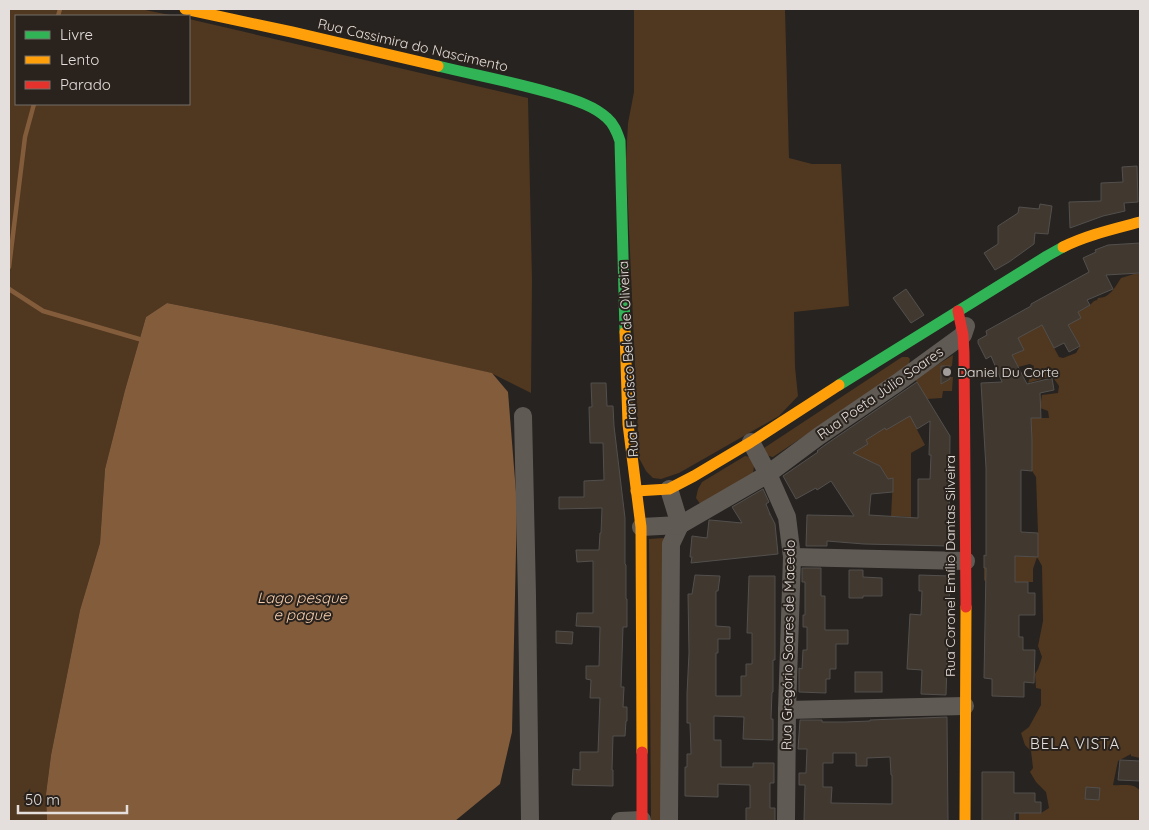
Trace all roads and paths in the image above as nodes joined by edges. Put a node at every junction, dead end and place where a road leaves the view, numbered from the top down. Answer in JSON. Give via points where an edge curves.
{"nodes":[{"id":1,"x":185,"y":9,"type":"edge"},
{"id":2,"x":602,"y":113,"type":"joint"},
{"id":3,"x":1140,"y":222,"type":"edge"},
{"id":4,"x":977,"y":300,"type":"junction"},
{"id":5,"x":958,"y":311,"type":"junction"},
{"id":6,"x":963,"y":334,"type":"junction"},
{"id":7,"x":523,"y":416,"type":"dead end"},
{"id":8,"x":751,"y":442,"type":"junction"},
{"id":9,"x":768,"y":474,"type":"junction"},
{"id":10,"x":669,"y":489,"type":"junction"},
{"id":11,"x":636,"y":491,"type":"junction"},
{"id":12,"x":680,"y":525,"type":"junction"},
{"id":13,"x":641,"y":527,"type":"junction"},
{"id":14,"x":792,"y":557,"type":"junction"},
{"id":15,"x":966,"y":561,"type":"junction"},
{"id":16,"x":965,"y":706,"type":"junction"},
{"id":17,"x":787,"y":710,"type":"junction"},
{"id":18,"x":642,"y":820,"type":"edge"},
{"id":19,"x":530,"y":821,"type":"edge"},
{"id":20,"x":620,"y":821,"type":"edge"},
{"id":21,"x":670,"y":821,"type":"edge"},
{"id":22,"x":786,"y":821,"type":"edge"},
{"id":23,"x":965,"y":821,"type":"edge"}],
"edges":[{"from":1,"to":2,"type":"street","name":"Rua Cassimira do Nascimento","via":[[533,88],[571,99]]},
{"from":2,"to":11,"type":"street","name":"Rua Francisco Belo de Oliveira","via":[[614,125],[620,141],[628,424]]},
{"from":3,"to":4,"type":"street","name":"Rua Poeta Júlio Soares","via":[[1073,242]]},
{"from":4,"to":5,"type":"street","name":"Rua Poeta Júlio Soares"},
{"from":4,"to":6,"type":"street"},
{"from":5,"to":6,"type":"street","name":"Rua Coronel Emílio Dantas Silveira"},
{"from":5,"to":8,"type":"street","name":"Rua Poeta Júlio Soares"},
{"from":6,"to":9,"type":"street","name":"Rua Poeta Júlio Soares"},
{"from":6,"to":15,"type":"street","name":"Rua Coronel Emílio Dantas Silveira"},
{"from":7,"to":19,"type":"street"},
{"from":8,"to":9,"type":"street"},
{"from":8,"to":10,"type":"street","name":"Rua Poeta Júlio Soares"},
{"from":9,"to":12,"type":"street","name":"Rua Poeta Júlio Soares"},
{"from":9,"to":14,"type":"street","name":"Rua Gregório Soares de Macedo","via":[[787,518]]},
{"from":10,"to":11,"type":"street","name":"Rua Poeta Júlio Soares"},
{"from":10,"to":12,"type":"street"},
{"from":11,"to":13,"type":"street","name":"Rua Francisco Belo de Oliveira"},
{"from":12,"to":13,"type":"street","name":"Rua Poeta Júlio Soares"},
{"from":12,"to":21,"type":"street","via":[[671,544]]},
{"from":13,"to":18,"type":"street","name":"Rua Francisco Belo de Oliveira"},
{"from":14,"to":15,"type":"street"},
{"from":14,"to":17,"type":"street","name":"Rua Gregório Soares de Macedo"},
{"from":15,"to":16,"type":"street","name":"Rua Coronel Emílio Dantas Silveira"},
{"from":16,"to":17,"type":"street"},
{"from":16,"to":23,"type":"street","name":"Rua Coronel Emílio Dantas Silveira"},
{"from":17,"to":22,"type":"street","name":"Rua Gregório Soares de Macedo"},
{"from":18,"to":20,"type":"street"}]}
